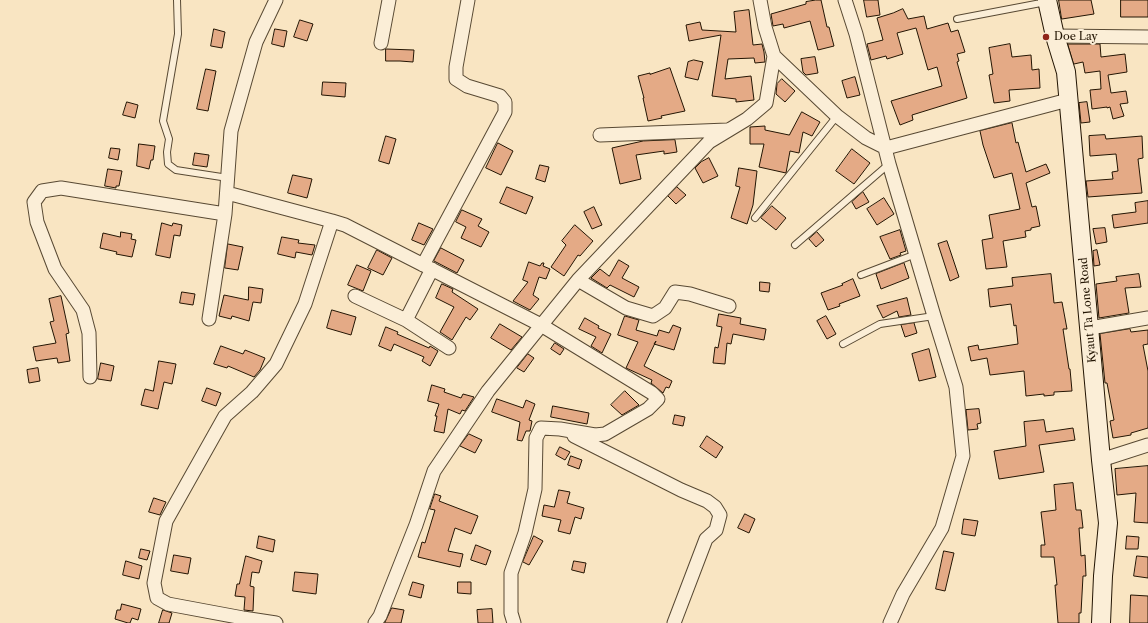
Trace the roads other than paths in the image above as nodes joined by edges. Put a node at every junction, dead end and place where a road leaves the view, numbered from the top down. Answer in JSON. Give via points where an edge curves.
{"nodes":[{"id":1,"x":177,"y":0,"type":"edge"},
{"id":2,"x":276,"y":0,"type":"edge"},
{"id":3,"x":389,"y":0,"type":"edge"},
{"id":4,"x":468,"y":0,"type":"edge"},
{"id":5,"x":760,"y":0,"type":"edge"},
{"id":6,"x":845,"y":0,"type":"edge"},
{"id":7,"x":1047,"y":1,"type":"edge"},
{"id":8,"x":957,"y":19,"type":"dead end"},
{"id":9,"x":1055,"y":36,"type":"junction"},
{"id":10,"x":1148,"y":37,"type":"edge"},
{"id":11,"x":381,"y":43,"type":"dead end"},
{"id":12,"x":774,"y":56,"type":"junction"},
{"id":13,"x":1068,"y":100,"type":"junction"},
{"id":14,"x":837,"y":116,"type":"junction"},
{"id":15,"x":729,"y":130,"type":"junction"},
{"id":16,"x":600,"y":135,"type":"dead end"},
{"id":17,"x":886,"y":148,"type":"junction"},
{"id":18,"x":889,"y":164,"type":"junction"},
{"id":19,"x":228,"y":178,"type":"junction"},
{"id":20,"x":227,"y":193,"type":"junction"},
{"id":21,"x":225,"y":214,"type":"junction"},
{"id":22,"x":755,"y":218,"type":"dead end"},
{"id":23,"x":332,"y":221,"type":"junction"},
{"id":24,"x":795,"y":245,"type":"dead end"},
{"id":25,"x":916,"y":254,"type":"junction"},
{"id":26,"x":428,"y":267,"type":"junction"},
{"id":27,"x":861,"y":275,"type":"dead end"},
{"id":28,"x":578,"y":280,"type":"junction"},
{"id":29,"x":355,"y":296,"type":"dead end"},
{"id":30,"x":729,"y":306,"type":"dead end"},
{"id":31,"x":934,"y":316,"type":"junction"},
{"id":32,"x":1148,"y":318,"type":"edge"},
{"id":33,"x":209,"y":319,"type":"dead end"},
{"id":34,"x":406,"y":320,"type":"junction"},
{"id":35,"x":541,"y":325,"type":"junction"},
{"id":36,"x":1090,"y":328,"type":"junction"},
{"id":37,"x":843,"y":344,"type":"dead end"},
{"id":38,"x":449,"y":348,"type":"dead end"},
{"id":39,"x":90,"y":377,"type":"dead end"},
{"id":40,"x":560,"y":429,"type":"junction"},
{"id":41,"x":1148,"y":445,"type":"edge"},
{"id":42,"x":1101,"y":460,"type":"junction"},
{"id":43,"x":276,"y":623,"type":"edge"},
{"id":44,"x":375,"y":623,"type":"edge"},
{"id":45,"x":514,"y":623,"type":"edge"},
{"id":46,"x":674,"y":623,"type":"edge"},
{"id":47,"x":890,"y":623,"type":"edge"},
{"id":48,"x":1101,"y":623,"type":"edge"}],
"edges":[{"from":1,"to":19,"type":"lane","via":[[178,34],[163,122],[169,139],[168,164],[176,170]]},
{"from":2,"to":19,"type":"street","via":[[256,42],[231,131]]},
{"from":3,"to":11,"type":"street"},
{"from":4,"to":26,"type":"street","via":[[456,79],[467,86],[500,96],[505,102],[505,112]]},
{"from":5,"to":12,"type":"street"},
{"from":6,"to":17,"type":"street"},
{"from":7,"to":8,"type":"lane"},
{"from":7,"to":9,"type":"main road","name":"Kyaut Ta Lone Road"},
{"from":9,"to":10,"type":"street"},
{"from":9,"to":13,"type":"main road","name":"Kyaut Ta Lone Road","via":[[1066,72]]},
{"from":12,"to":14,"type":"street"},
{"from":12,"to":15,"type":"street","via":[[766,103]]},
{"from":13,"to":17,"type":"street"},
{"from":13,"to":36,"type":"main road","name":"Kyaut Ta Lone Road"},
{"from":14,"to":17,"type":"street","via":[[866,138]]},
{"from":14,"to":22,"type":"lane"},
{"from":15,"to":16,"type":"street"},
{"from":15,"to":28,"type":"street","via":[[709,142]]},
{"from":17,"to":18,"type":"street"},
{"from":18,"to":24,"type":"lane"},
{"from":18,"to":25,"type":"street"},
{"from":19,"to":20,"type":"street"},
{"from":20,"to":21,"type":"street"},
{"from":20,"to":23,"type":"street"},
{"from":21,"to":33,"type":"street"},
{"from":21,"to":39,"type":"street","via":[[61,188],[42,191],[34,202],[37,222],[55,269],[83,310],[89,333]]},
{"from":23,"to":26,"type":"street","via":[[345,225]]},
{"from":23,"to":43,"type":"street","via":[[305,304],[276,364],[252,392],[225,416],[166,521],[154,583],[157,598],[168,604]]},
{"from":25,"to":27,"type":"lane"},
{"from":25,"to":31,"type":"street"},
{"from":26,"to":34,"type":"street"},
{"from":26,"to":35,"type":"street"},
{"from":28,"to":30,"type":"street","via":[[626,308],[653,316],[665,308],[675,292]]},
{"from":28,"to":35,"type":"street"},
{"from":29,"to":34,"type":"street"},
{"from":31,"to":37,"type":"lane","via":[[880,324]]},
{"from":31,"to":47,"type":"street","via":[[956,387],[963,456],[942,528],[903,594]]},
{"from":32,"to":36,"type":"street"},
{"from":34,"to":38,"type":"street"},
{"from":35,"to":40,"type":"street","via":[[658,399],[648,409],[605,434],[595,435]]},
{"from":35,"to":44,"type":"street","via":[[488,391],[434,471],[416,525]]},
{"from":36,"to":42,"type":"main road","name":"Kyaut Ta Lone Road"},
{"from":40,"to":45,"type":"street","via":[[541,428],[536,438],[534,489],[525,533],[511,573],[510,613]]},
{"from":40,"to":46,"type":"street","via":[[707,501],[720,515],[716,530],[706,539]]},
{"from":41,"to":42,"type":"street"},
{"from":42,"to":48,"type":"main road","name":"Kyaut Ta Lone Road","via":[[1108,523]]}]}
